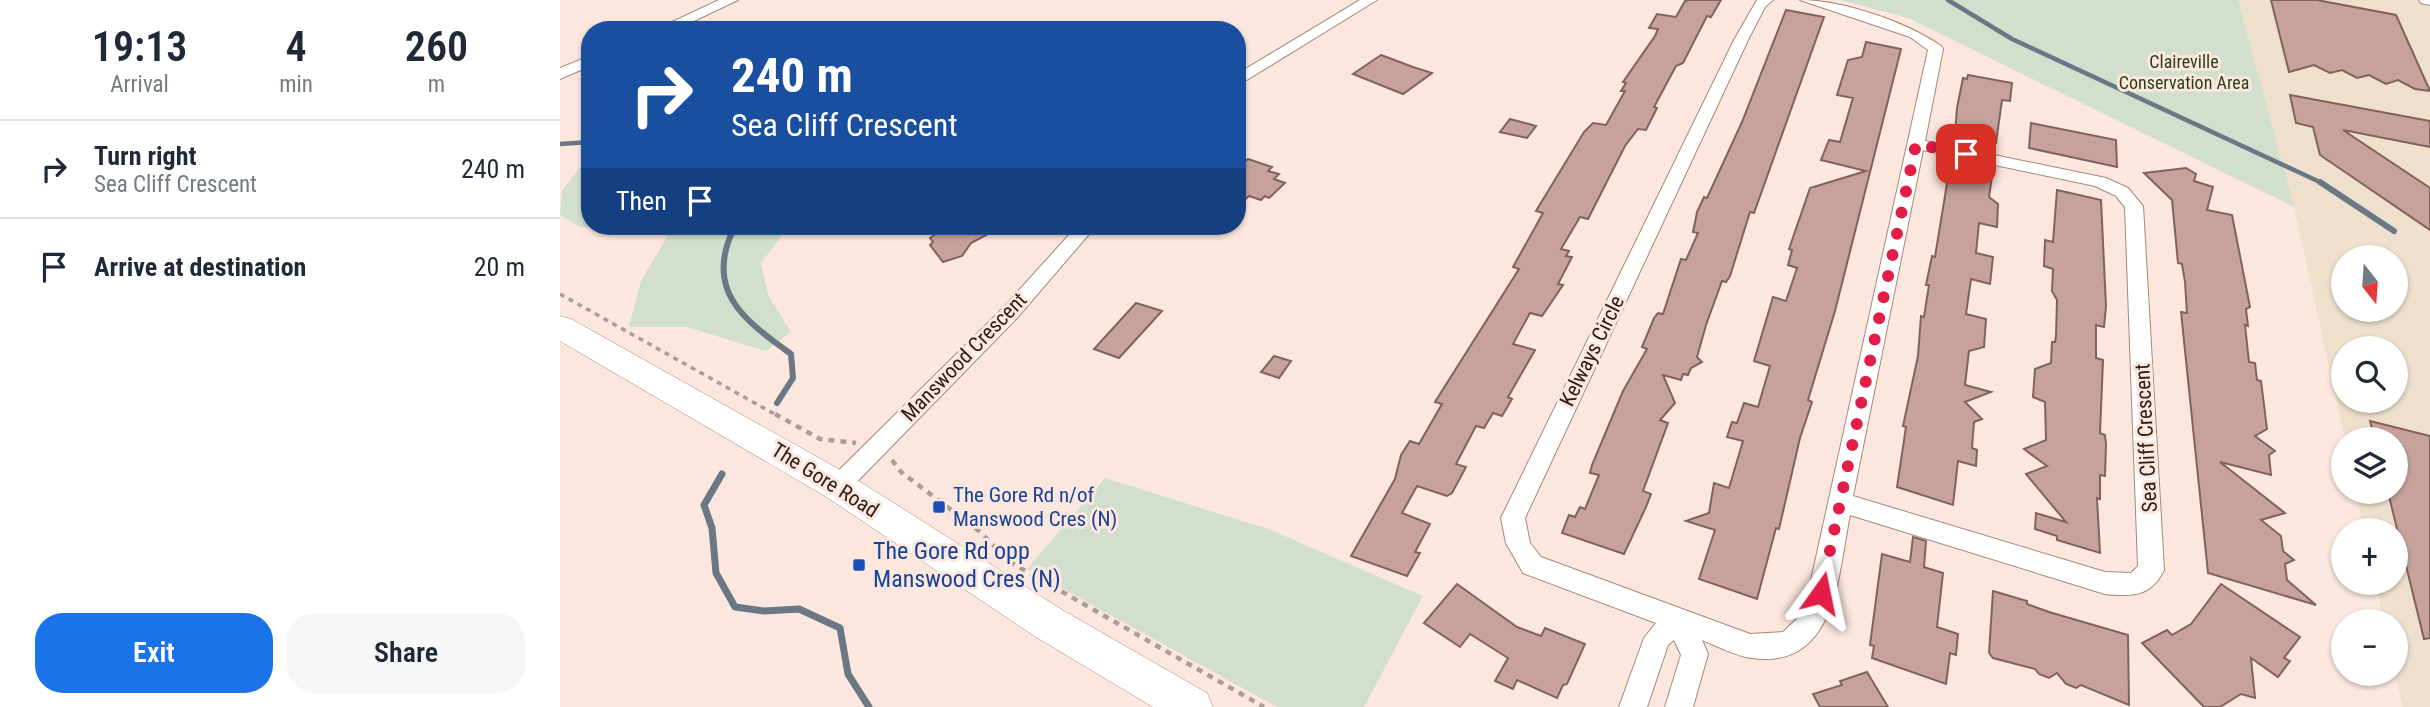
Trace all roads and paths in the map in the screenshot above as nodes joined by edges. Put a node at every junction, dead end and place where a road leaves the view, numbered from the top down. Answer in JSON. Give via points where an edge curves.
{"nodes":[{"id":1,"x":731,"y":0,"type":"edge"},
{"id":2,"x":1370,"y":0,"type":"edge"},
{"id":3,"x":1766,"y":0,"type":"edge"},
{"id":4,"x":1807,"y":0,"type":"edge"},
{"id":5,"x":683,"y":21,"type":"edge"},
{"id":6,"x":581,"y":65,"type":"edge"},
{"id":7,"x":560,"y":74,"type":"edge"},
{"id":8,"x":1246,"y":76,"type":"edge"},
{"id":9,"x":1916,"y":144,"type":"junction"},
{"id":10,"x":1079,"y":235,"type":"edge"},
{"id":11,"x":560,"y":295,"type":"edge"},
{"id":12,"x":560,"y":327,"type":"edge"},
{"id":13,"x":731,"y":405,"type":"junction"},
{"id":14,"x":852,"y":441,"type":"dead end"},
{"id":15,"x":893,"y":461,"type":"dead end"},
{"id":16,"x":823,"y":477,"type":"junction"},
{"id":17,"x":1840,"y":502,"type":"junction"},
{"id":18,"x":1677,"y":621,"type":"junction"},
{"id":19,"x":1192,"y":707,"type":"edge"},
{"id":20,"x":1264,"y":707,"type":"edge"},
{"id":21,"x":1633,"y":707,"type":"edge"},
{"id":22,"x":1679,"y":707,"type":"edge"}],
"edges":[{"from":1,"to":5,"type":"street"},
{"from":2,"to":8,"type":"street"},
{"from":3,"to":18,"type":"street","name":"Kelways Circle","via":[[1741,40],[1513,518],[1520,551],[1532,565]]},
{"from":4,"to":9,"type":"street","name":"Kelways Circle","via":[[1874,19],[1933,44],[1936,53]]},
{"from":6,"to":7,"type":"street"},
{"from":9,"to":17,"type":"street","name":"Kelways Circle"},
{"from":9,"to":17,"type":"street","name":"Sea Cliff Crescent","via":[[2100,182],[2130,199],[2135,220],[2151,570],[2137,585],[2105,583]]},
{"from":10,"to":16,"type":"street","name":"Manswood Crescent","via":[[1010,313]]},
{"from":11,"to":13,"type":"path"},
{"from":12,"to":13,"type":"main road","name":"The Gore Road"},
{"from":13,"to":14,"type":"path","via":[[820,439]]},
{"from":13,"to":16,"type":"main road","name":"The Gore Road"},
{"from":15,"to":20,"type":"path","via":[[1010,562]]},
{"from":16,"to":19,"type":"main road","name":"The Gore Road","via":[[1050,624]]},
{"from":17,"to":18,"type":"street","name":"Kelways Circle","via":[[1816,616],[1807,632],[1793,643],[1750,646]]},
{"from":18,"to":21,"type":"street","via":[[1657,638]]},
{"from":18,"to":22,"type":"street","via":[[1695,654]]}]}
